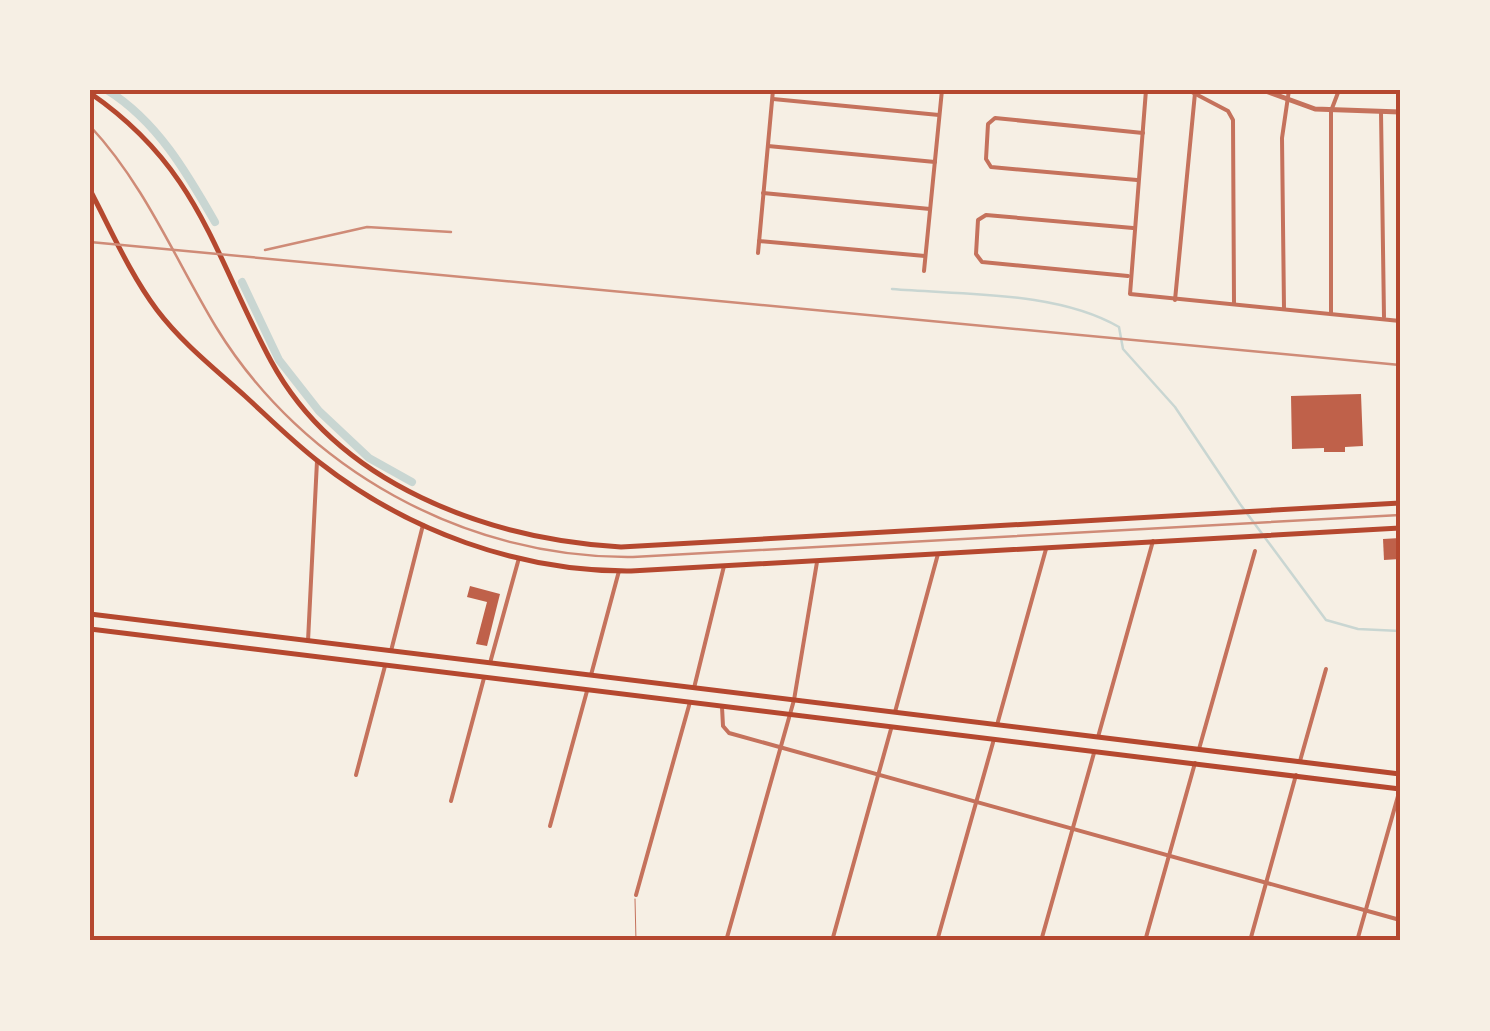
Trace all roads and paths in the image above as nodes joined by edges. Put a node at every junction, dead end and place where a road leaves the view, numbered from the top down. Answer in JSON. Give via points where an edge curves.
{"nodes":[{"id":1,"x":774,"y":90,"type":"edge"},
{"id":2,"x":942,"y":90,"type":"edge"},
{"id":3,"x":1146,"y":90,"type":"edge"},
{"id":4,"x":1188,"y":90,"type":"edge"},
{"id":5,"x":1263,"y":90,"type":"edge"},
{"id":6,"x":1289,"y":90,"type":"edge"},
{"id":7,"x":1340,"y":90,"type":"edge"},
{"id":8,"x":90,"y":93,"type":"edge"},
{"id":9,"x":1195,"y":93,"type":"junction"},
{"id":10,"x":772,"y":99,"type":"junction"},
{"id":11,"x":1286,"y":100,"type":"junction"},
{"id":12,"x":1332,"y":111,"type":"junction"},
{"id":13,"x":1381,"y":112,"type":"junction"},
{"id":14,"x":1400,"y":112,"type":"edge"},
{"id":15,"x":940,"y":115,"type":"junction"},
{"id":16,"x":1142,"y":133,"type":"junction"},
{"id":17,"x":768,"y":146,"type":"junction"},
{"id":18,"x":935,"y":162,"type":"junction"},
{"id":19,"x":1138,"y":180,"type":"junction"},
{"id":20,"x":90,"y":190,"type":"edge"},
{"id":21,"x":764,"y":193,"type":"junction"},
{"id":22,"x":930,"y":209,"type":"junction"},
{"id":23,"x":1133,"y":228,"type":"junction"},
{"id":24,"x":759,"y":241,"type":"junction"},
{"id":25,"x":758,"y":253,"type":"dead end"},
{"id":26,"x":925,"y":256,"type":"junction"},
{"id":27,"x":924,"y":271,"type":"dead end"},
{"id":28,"x":1129,"y":276,"type":"junction"},
{"id":29,"x":1176,"y":300,"type":"junction"},
{"id":30,"x":1234,"y":304,"type":"junction"},
{"id":31,"x":1284,"y":309,"type":"junction"},
{"id":32,"x":1331,"y":313,"type":"junction"},
{"id":33,"x":1384,"y":319,"type":"junction"},
{"id":34,"x":1400,"y":320,"type":"edge"},
{"id":35,"x":317,"y":461,"type":"junction"},
{"id":36,"x":1400,"y":501,"type":"edge"},
{"id":37,"x":424,"y":525,"type":"junction"},
{"id":38,"x":1400,"y":530,"type":"edge"},
{"id":39,"x":1152,"y":542,"type":"junction"},
{"id":40,"x":1046,"y":548,"type":"junction"},
{"id":41,"x":1254,"y":551,"type":"dead end"},
{"id":42,"x":938,"y":554,"type":"junction"},
{"id":43,"x":519,"y":558,"type":"junction"},
{"id":44,"x":817,"y":561,"type":"junction"},
{"id":45,"x":724,"y":566,"type":"junction"},
{"id":46,"x":619,"y":571,"type":"junction"},
{"id":47,"x":90,"y":614,"type":"edge"},
{"id":48,"x":90,"y":629,"type":"edge"},
{"id":49,"x":232,"y":632,"type":"junction"},
{"id":50,"x":308,"y":641,"type":"junction"},
{"id":51,"x":231,"y":646,"type":"junction"},
{"id":52,"x":391,"y":651,"type":"junction"},
{"id":53,"x":490,"y":663,"type":"junction"},
{"id":54,"x":385,"y":666,"type":"junction"},
{"id":55,"x":1326,"y":669,"type":"dead end"},
{"id":56,"x":591,"y":675,"type":"junction"},
{"id":57,"x":484,"y":678,"type":"junction"},
{"id":58,"x":694,"y":688,"type":"junction"},
{"id":59,"x":586,"y":691,"type":"junction"},
{"id":60,"x":794,"y":700,"type":"junction"},
{"id":61,"x":690,"y":702,"type":"junction"},
{"id":62,"x":722,"y":706,"type":"junction"},
{"id":63,"x":895,"y":712,"type":"junction"},
{"id":64,"x":790,"y":716,"type":"junction"},
{"id":65,"x":997,"y":725,"type":"junction"},
{"id":66,"x":891,"y":728,"type":"junction"},
{"id":67,"x":1098,"y":737,"type":"junction"},
{"id":68,"x":994,"y":738,"type":"junction"},
{"id":69,"x":780,"y":749,"type":"junction"},
{"id":70,"x":1199,"y":749,"type":"junction"},
{"id":71,"x":1094,"y":751,"type":"junction"},
{"id":72,"x":1300,"y":762,"type":"junction"},
{"id":73,"x":1195,"y":763,"type":"junction"},
{"id":74,"x":356,"y":774,"type":"dead end"},
{"id":75,"x":1400,"y":774,"type":"edge"},
{"id":76,"x":878,"y":775,"type":"junction"},
{"id":77,"x":1296,"y":775,"type":"junction"},
{"id":78,"x":1400,"y":789,"type":"edge"},
{"id":79,"x":451,"y":801,"type":"dead end"},
{"id":80,"x":976,"y":802,"type":"junction"},
{"id":81,"x":550,"y":826,"type":"dead end"},
{"id":82,"x":1073,"y":828,"type":"junction"},
{"id":83,"x":1169,"y":854,"type":"junction"},
{"id":84,"x":1266,"y":882,"type":"junction"},
{"id":85,"x":636,"y":895,"type":"joint"},
{"id":86,"x":1366,"y":910,"type":"junction"},
{"id":87,"x":1400,"y":920,"type":"edge"},
{"id":88,"x":636,"y":941,"type":"edge"},
{"id":89,"x":726,"y":941,"type":"edge"},
{"id":90,"x":832,"y":941,"type":"edge"},
{"id":91,"x":937,"y":941,"type":"edge"},
{"id":92,"x":1041,"y":941,"type":"edge"},
{"id":93,"x":1145,"y":941,"type":"edge"},
{"id":94,"x":1250,"y":941,"type":"edge"},
{"id":95,"x":1357,"y":941,"type":"edge"}],
"edges":[{"from":1,"to":10,"type":"street"},
{"from":2,"to":15,"type":"street"},
{"from":3,"to":16,"type":"street"},
{"from":4,"to":9,"type":"street"},
{"from":5,"to":11,"type":"street"},
{"from":6,"to":11,"type":"street"},
{"from":7,"to":12,"type":"street"},
{"from":8,"to":36,"type":"main road","via":[[170,166],[195,202],[274,366],[326,432],[375,472],[472,518],[525,534],[644,546]]},
{"from":9,"to":29,"type":"street"},
{"from":9,"to":30,"type":"street","via":[[1232,114]]},
{"from":10,"to":15,"type":"street"},
{"from":10,"to":17,"type":"street"},
{"from":11,"to":12,"type":"street"},
{"from":11,"to":31,"type":"street"},
{"from":12,"to":13,"type":"street"},
{"from":12,"to":32,"type":"street"},
{"from":13,"to":14,"type":"street"},
{"from":13,"to":33,"type":"street"},
{"from":15,"to":18,"type":"street"},
{"from":16,"to":19,"type":"street"},
{"from":16,"to":19,"type":"street","via":[[996,118],[988,124],[988,166]]},
{"from":17,"to":18,"type":"street"},
{"from":17,"to":21,"type":"street"},
{"from":18,"to":22,"type":"street"},
{"from":19,"to":23,"type":"street"},
{"from":20,"to":35,"type":"main road","via":[[170,327]]},
{"from":21,"to":22,"type":"street"},
{"from":21,"to":24,"type":"street"},
{"from":22,"to":26,"type":"street"},
{"from":23,"to":28,"type":"street"},
{"from":23,"to":28,"type":"street","via":[[984,214],[978,220],[976,257],[982,262]]},
{"from":24,"to":25,"type":"street"},
{"from":24,"to":26,"type":"street"},
{"from":26,"to":27,"type":"street"},
{"from":28,"to":29,"type":"street","via":[[1130,294]]},
{"from":29,"to":30,"type":"street"},
{"from":30,"to":31,"type":"street"},
{"from":31,"to":32,"type":"street"},
{"from":32,"to":33,"type":"street"},
{"from":33,"to":34,"type":"street"},
{"from":35,"to":37,"type":"main road"},
{"from":35,"to":50,"type":"street"},
{"from":37,"to":43,"type":"main road"},
{"from":37,"to":52,"type":"street"},
{"from":38,"to":39,"type":"main road"},
{"from":39,"to":40,"type":"main road"},
{"from":39,"to":67,"type":"street"},
{"from":40,"to":42,"type":"main road"},
{"from":40,"to":65,"type":"street"},
{"from":41,"to":70,"type":"street"},
{"from":42,"to":44,"type":"main road"},
{"from":42,"to":63,"type":"street"},
{"from":43,"to":46,"type":"main road"},
{"from":43,"to":53,"type":"street"},
{"from":44,"to":45,"type":"main road"},
{"from":44,"to":60,"type":"street"},
{"from":45,"to":46,"type":"main road"},
{"from":45,"to":58,"type":"street"},
{"from":46,"to":56,"type":"street"},
{"from":47,"to":49,"type":"main road"},
{"from":48,"to":51,"type":"main road"},
{"from":49,"to":50,"type":"main road"},
{"from":49,"to":51,"type":"main road"},
{"from":50,"to":52,"type":"main road"},
{"from":51,"to":54,"type":"main road"},
{"from":52,"to":53,"type":"main road"},
{"from":53,"to":56,"type":"main road"},
{"from":54,"to":57,"type":"main road"},
{"from":54,"to":74,"type":"street"},
{"from":55,"to":72,"type":"street"},
{"from":56,"to":58,"type":"main road"},
{"from":57,"to":59,"type":"main road"},
{"from":57,"to":79,"type":"street"},
{"from":58,"to":60,"type":"main road"},
{"from":59,"to":61,"type":"main road"},
{"from":59,"to":81,"type":"street"},
{"from":60,"to":63,"type":"main road"},
{"from":60,"to":64,"type":"street"},
{"from":61,"to":62,"type":"main road"},
{"from":61,"to":85,"type":"street"},
{"from":62,"to":64,"type":"main road"},
{"from":62,"to":69,"type":"street","via":[[726,732]]},
{"from":63,"to":65,"type":"main road"},
{"from":64,"to":66,"type":"main road"},
{"from":64,"to":69,"type":"street"},
{"from":65,"to":67,"type":"main road"},
{"from":66,"to":68,"type":"main road"},
{"from":66,"to":76,"type":"street"},
{"from":67,"to":70,"type":"main road"},
{"from":68,"to":71,"type":"main road"},
{"from":68,"to":80,"type":"street"},
{"from":69,"to":76,"type":"street"},
{"from":69,"to":89,"type":"street"},
{"from":70,"to":72,"type":"main road"},
{"from":71,"to":73,"type":"main road"},
{"from":71,"to":82,"type":"street"},
{"from":72,"to":75,"type":"main road"},
{"from":73,"to":77,"type":"main road"},
{"from":73,"to":83,"type":"street"},
{"from":76,"to":80,"type":"street"},
{"from":76,"to":90,"type":"street"},
{"from":77,"to":78,"type":"main road"},
{"from":77,"to":84,"type":"street"},
{"from":78,"to":86,"type":"street"},
{"from":80,"to":82,"type":"street"},
{"from":80,"to":91,"type":"street"},
{"from":82,"to":83,"type":"street"},
{"from":82,"to":92,"type":"street"},
{"from":83,"to":84,"type":"street"},
{"from":83,"to":93,"type":"street"},
{"from":84,"to":86,"type":"street"},
{"from":84,"to":94,"type":"street"},
{"from":85,"to":88,"type":"lane"},
{"from":86,"to":87,"type":"street"},
{"from":86,"to":95,"type":"street"}]}
